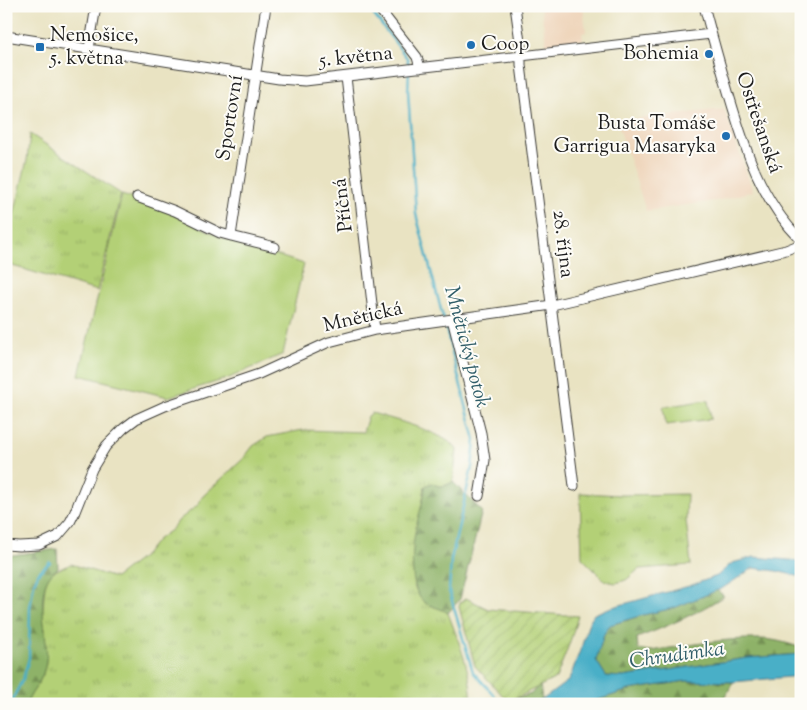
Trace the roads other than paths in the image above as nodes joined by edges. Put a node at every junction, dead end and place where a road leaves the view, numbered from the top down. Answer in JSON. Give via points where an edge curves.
{"nodes":[{"id":1,"x":96,"y":6,"type":"edge"},
{"id":2,"x":266,"y":6,"type":"edge"},
{"id":3,"x":378,"y":6,"type":"edge"},
{"id":4,"x":515,"y":6,"type":"edge"},
{"id":5,"x":704,"y":6,"type":"edge"},
{"id":6,"x":711,"y":34,"type":"junction"},
{"id":7,"x":6,"y":36,"type":"edge"},
{"id":8,"x":89,"y":49,"type":"junction"},
{"id":9,"x":521,"y":57,"type":"junction"},
{"id":10,"x":419,"y":68,"type":"junction"},
{"id":11,"x":256,"y":75,"type":"junction"},
{"id":12,"x":346,"y":77,"type":"junction"},
{"id":13,"x":137,"y":197,"type":"dead end"},
{"id":14,"x":231,"y":236,"type":"junction"},
{"id":15,"x":801,"y":240,"type":"edge"},
{"id":16,"x":801,"y":244,"type":"edge"},
{"id":17,"x":275,"y":247,"type":"dead end"},
{"id":18,"x":552,"y":305,"type":"junction"},
{"id":19,"x":452,"y":319,"type":"junction"},
{"id":20,"x":375,"y":330,"type":"junction"},
{"id":21,"x":574,"y":486,"type":"dead end"},
{"id":22,"x":479,"y":496,"type":"dead end"},
{"id":23,"x":6,"y":545,"type":"edge"}],
"edges":[{"from":1,"to":8,"type":"street"},
{"from":2,"to":11,"type":"street","name":"Sportovní"},
{"from":3,"to":10,"type":"street","via":[[417,56]]},
{"from":4,"to":9,"type":"street","name":"28. října"},
{"from":5,"to":6,"type":"street","name":"Ostřešanská"},
{"from":6,"to":9,"type":"street","name":"5. května"},
{"from":6,"to":15,"type":"street","name":"Ostřešanská","via":[[755,175],[778,212]]},
{"from":7,"to":8,"type":"street","name":"5. května"},
{"from":8,"to":11,"type":"street","name":"5. května"},
{"from":9,"to":10,"type":"street","name":"5. května"},
{"from":9,"to":18,"type":"street","name":"28. října"},
{"from":10,"to":12,"type":"street","name":"5. května"},
{"from":11,"to":12,"type":"street","name":"5. května","via":[[305,81]]},
{"from":11,"to":14,"type":"street","name":"Sportovní"},
{"from":12,"to":20,"type":"street","name":"Příčná"},
{"from":13,"to":14,"type":"street"},
{"from":14,"to":17,"type":"street"},
{"from":16,"to":18,"type":"street","name":"Mnětická"},
{"from":18,"to":19,"type":"street","name":"Mnětická"},
{"from":18,"to":21,"type":"street","name":"28. října"},
{"from":19,"to":20,"type":"street","name":"Mnětická"},
{"from":19,"to":22,"type":"street","via":[[481,433],[485,460]]},
{"from":20,"to":23,"type":"street","name":"Mnětická","via":[[329,342],[259,374],[136,419],[114,437],[99,456],[74,514],[58,536],[39,544]]}]}
